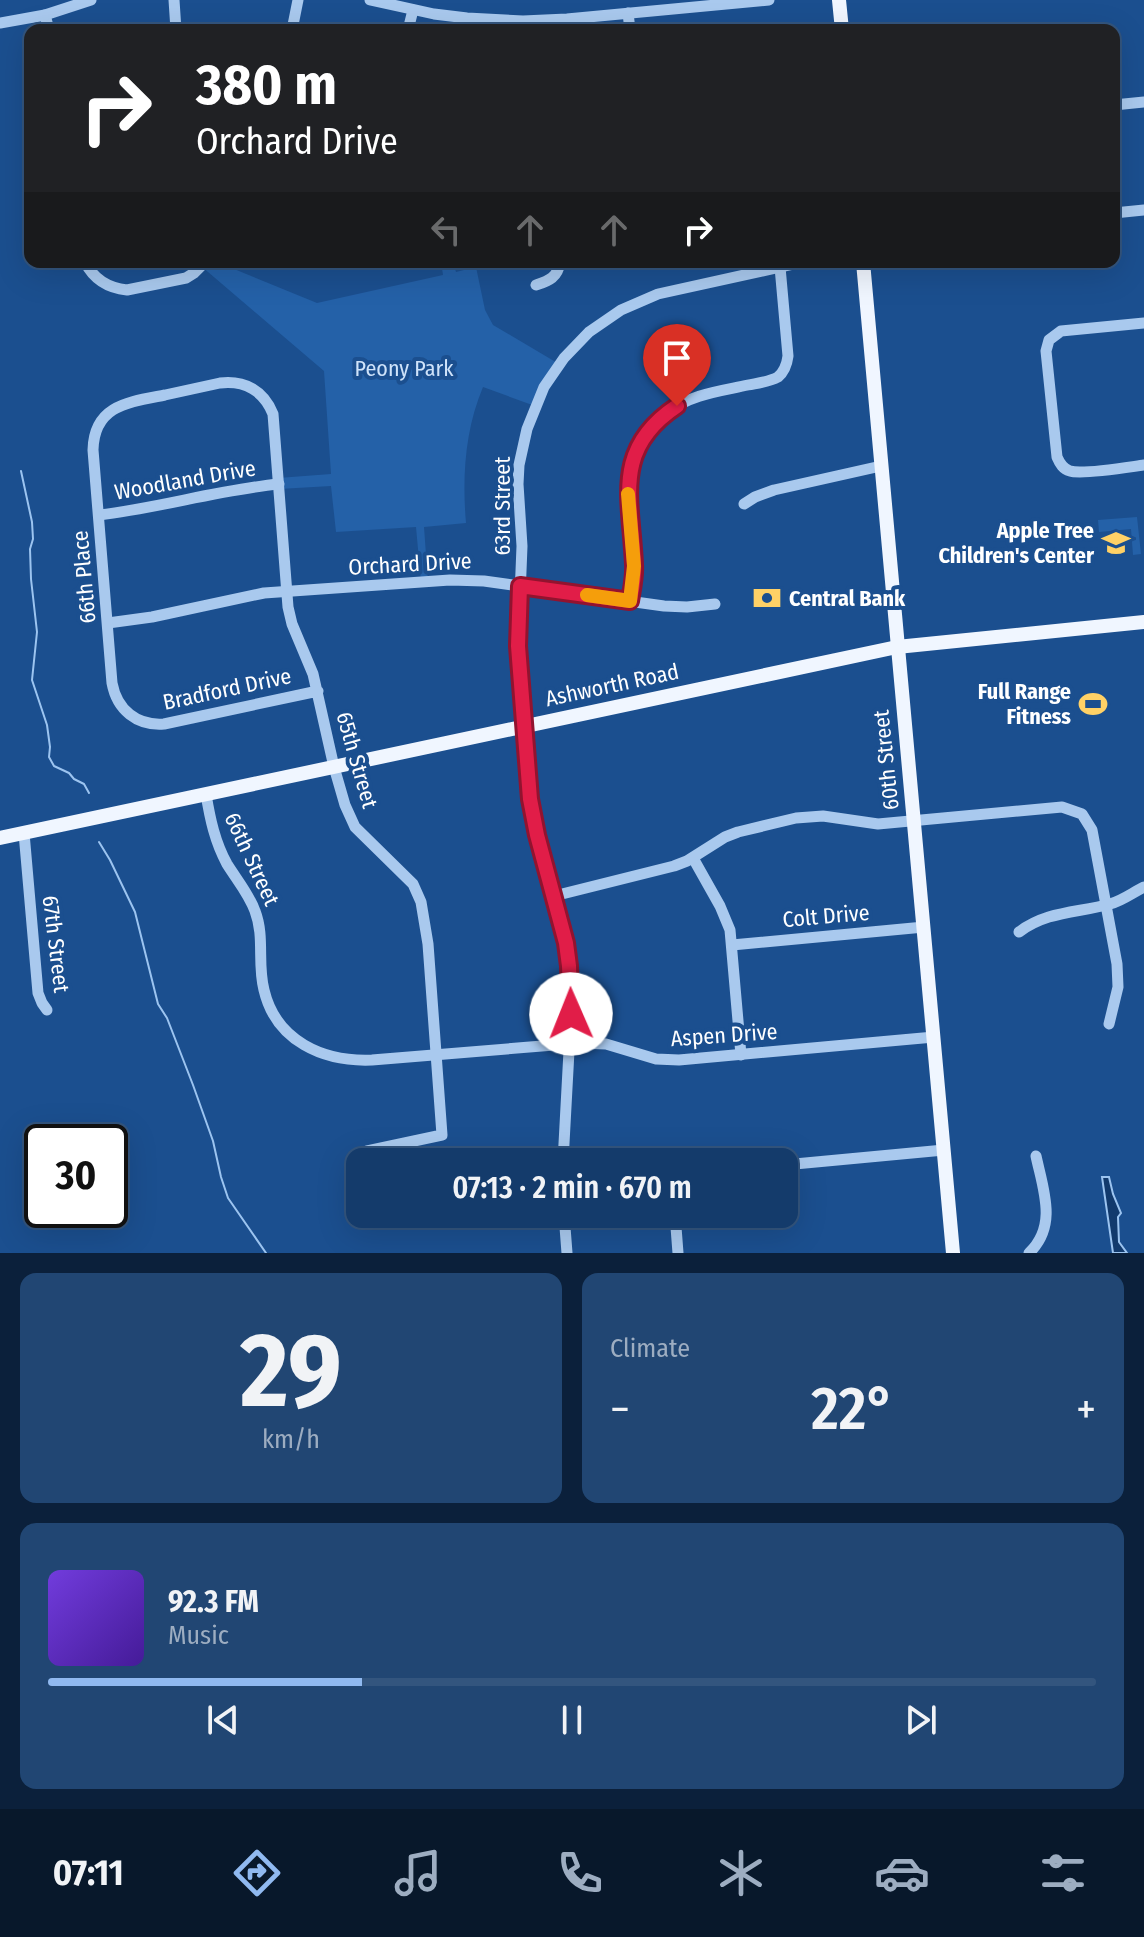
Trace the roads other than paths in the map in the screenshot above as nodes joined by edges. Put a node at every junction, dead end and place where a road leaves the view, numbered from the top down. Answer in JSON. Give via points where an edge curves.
{"nodes":[{"id":1,"x":91,"y":0,"type":"edge"},
{"id":2,"x":174,"y":0,"type":"edge"},
{"id":3,"x":298,"y":0,"type":"edge"},
{"id":4,"x":370,"y":0,"type":"edge"},
{"id":5,"x":769,"y":0,"type":"edge"},
{"id":6,"x":839,"y":0,"type":"edge"},
{"id":7,"x":413,"y":10,"type":"junction"},
{"id":8,"x":628,"y":13,"type":"junction"},
{"id":9,"x":45,"y":15,"type":"junction"},
{"id":10,"x":0,"y":23,"type":"edge"},
{"id":11,"x":47,"y":24,"type":"edge"},
{"id":12,"x":176,"y":24,"type":"edge"},
{"id":13,"x":293,"y":24,"type":"edge"},
{"id":14,"x":410,"y":24,"type":"edge"},
{"id":15,"x":515,"y":24,"type":"edge"},
{"id":16,"x":532,"y":24,"type":"edge"},
{"id":17,"x":629,"y":24,"type":"edge"},
{"id":18,"x":841,"y":24,"type":"edge"},
{"id":19,"x":1144,"y":102,"type":"edge"},
{"id":20,"x":1120,"y":104,"type":"edge"},
{"id":21,"x":1144,"y":210,"type":"edge"},
{"id":22,"x":1120,"y":212,"type":"edge"},
{"id":23,"x":89,"y":268,"type":"edge"},
{"id":24,"x":199,"y":268,"type":"edge"},
{"id":25,"x":558,"y":268,"type":"edge"},
{"id":26,"x":775,"y":268,"type":"edge"},
{"id":27,"x":780,"y":268,"type":"edge"},
{"id":28,"x":864,"y":268,"type":"edge"},
{"id":29,"x":536,"y":285,"type":"dead end"},
{"id":30,"x":1144,"y":323,"type":"edge"},
{"id":31,"x":220,"y":383,"type":"joint"},
{"id":32,"x":1144,"y":465,"type":"edge"},
{"id":33,"x":881,"y":466,"type":"junction"},
{"id":34,"x":279,"y":484,"type":"junction"},
{"id":35,"x":744,"y":504,"type":"dead end"},
{"id":36,"x":99,"y":515,"type":"junction"},
{"id":37,"x":520,"y":586,"type":"junction"},
{"id":38,"x":286,"y":591,"type":"junction"},
{"id":39,"x":630,"y":601,"type":"junction"},
{"id":40,"x":715,"y":604,"type":"dead end"},
{"id":41,"x":1144,"y":622,"type":"edge"},
{"id":42,"x":108,"y":623,"type":"junction"},
{"id":43,"x":897,"y":647,"type":"junction"},
{"id":44,"x":318,"y":691,"type":"junction"},
{"id":45,"x":144,"y":722,"type":"joint"},
{"id":46,"x":524,"y":727,"type":"junction"},
{"id":47,"x":334,"y":767,"type":"junction"},
{"id":48,"x":206,"y":794,"type":"junction"},
{"id":49,"x":915,"y":821,"type":"junction"},
{"id":50,"x":24,"y":833,"type":"junction"},
{"id":51,"x":0,"y":838,"type":"edge"},
{"id":52,"x":693,"y":858,"type":"junction"},
{"id":53,"x":1144,"y":887,"type":"edge"},
{"id":54,"x":554,"y":896,"type":"junction"},
{"id":55,"x":1106,"y":905,"type":"junction"},
{"id":56,"x":924,"y":927,"type":"junction"},
{"id":57,"x":1019,"y":932,"type":"dead end"},
{"id":58,"x":732,"y":945,"type":"junction"},
{"id":59,"x":47,"y":1010,"type":"dead end"},
{"id":60,"x":1109,"y":1024,"type":"dead end"},
{"id":61,"x":934,"y":1037,"type":"junction"},
{"id":62,"x":569,"y":1044,"type":"junction"},
{"id":63,"x":436,"y":1054,"type":"junction"},
{"id":64,"x":741,"y":1055,"type":"junction"},
{"id":65,"x":327,"y":1056,"type":"joint"},
{"id":66,"x":381,"y":1148,"type":"edge"},
{"id":67,"x":564,"y":1148,"type":"edge"},
{"id":68,"x":944,"y":1150,"type":"junction"},
{"id":69,"x":1036,"y":1156,"type":"dead end"},
{"id":70,"x":798,"y":1164,"type":"edge"},
{"id":71,"x":565,"y":1228,"type":"edge"},
{"id":72,"x":676,"y":1228,"type":"edge"},
{"id":73,"x":567,"y":1253,"type":"edge"},
{"id":74,"x":678,"y":1253,"type":"edge"},
{"id":75,"x":953,"y":1253,"type":"edge"},
{"id":76,"x":1029,"y":1253,"type":"edge"}],
"edges":[{"from":1,"to":9,"type":"street"},
{"from":2,"to":12,"type":"street"},
{"from":3,"to":13,"type":"street"},
{"from":4,"to":7,"type":"street"},
{"from":5,"to":8,"type":"street"},
{"from":6,"to":18,"type":"main road"},
{"from":7,"to":14,"type":"street"},
{"from":7,"to":15,"type":"street"},
{"from":8,"to":16,"type":"street"},
{"from":8,"to":17,"type":"street"},
{"from":9,"to":10,"type":"street"},
{"from":9,"to":11,"type":"street"},
{"from":19,"to":20,"type":"street"},
{"from":21,"to":22,"type":"street"},
{"from":23,"to":24,"type":"street","via":[[102,283],[118,289],[186,278]]},
{"from":25,"to":29,"type":"street","via":[[550,280]]},
{"from":26,"to":37,"type":"street","name":"63rd Street","via":[[658,294],[605,320],[564,358],[544,387],[524,438],[518,484]]},
{"from":27,"to":39,"type":"street","via":[[785,369],[775,379],[677,406],[648,431],[634,456],[628,484],[634,566]]},
{"from":28,"to":33,"type":"main road","name":"60th Street"},
{"from":30,"to":32,"type":"street","via":[[1064,331],[1052,336],[1046,351],[1056,455],[1062,466],[1077,472]]},
{"from":31,"to":34,"type":"street","name":"65th Street","via":[[251,387],[270,406]]},
{"from":31,"to":36,"type":"street","name":"66th Place","via":[[129,402],[104,417],[94,441]]},
{"from":33,"to":35,"type":"street","via":[[774,490]]},
{"from":33,"to":43,"type":"main road","name":"60th Street"},
{"from":34,"to":36,"type":"street","name":"Woodland Drive"},
{"from":34,"to":38,"type":"street","name":"65th Street"},
{"from":36,"to":42,"type":"street","name":"66th Place"},
{"from":37,"to":38,"type":"street","name":"Orchard Drive","via":[[450,580]]},
{"from":37,"to":39,"type":"street","name":"Orchard Drive"},
{"from":37,"to":46,"type":"street","name":"63rd Street"},
{"from":38,"to":42,"type":"street","name":"Orchard Drive"},
{"from":38,"to":44,"type":"street","name":"65th Street","via":[[292,624]]},
{"from":39,"to":40,"type":"street","name":"Orchard Drive","via":[[677,607]]},
{"from":41,"to":43,"type":"main road","name":"Ashworth Road"},
{"from":42,"to":45,"type":"street","name":"66th Place","via":[[114,692],[130,715]]},
{"from":43,"to":46,"type":"main road","name":"Ashworth Road"},
{"from":43,"to":49,"type":"main road","name":"60th Street"},
{"from":44,"to":45,"type":"street","name":"Bradford Drive","via":[[164,724]]},
{"from":44,"to":47,"type":"street","name":"65th Street"},
{"from":46,"to":47,"type":"main road","name":"Ashworth Road"},
{"from":46,"to":54,"type":"street","name":"63rd Street","via":[[533,818]]},
{"from":47,"to":48,"type":"main road","name":"Ashworth Road"},
{"from":47,"to":63,"type":"street","name":"65th Street","via":[[355,827],[413,884],[421,902]]},
{"from":48,"to":50,"type":"main road","name":"Ashworth Road"},
{"from":48,"to":65,"type":"street","name":"66th Street","via":[[215,839],[258,917],[264,990],[274,1014],[299,1042]]},
{"from":49,"to":52,"type":"street","via":[[796,818],[738,832]]},
{"from":49,"to":55,"type":"street","via":[[1062,807],[1082,814],[1092,830]]},
{"from":49,"to":56,"type":"main road","name":"60th Street"},
{"from":50,"to":51,"type":"main road","name":"Ashworth Road"},
{"from":50,"to":59,"type":"street","name":"67th Street","via":[[38,993]]},
{"from":52,"to":54,"type":"street"},
{"from":52,"to":58,"type":"street","via":[[726,917]]},
{"from":53,"to":55,"type":"street"},
{"from":54,"to":62,"type":"street","name":"63rd Street","via":[[569,966]]},
{"from":55,"to":57,"type":"street","via":[[1044,917]]},
{"from":55,"to":60,"type":"street","via":[[1118,987]]},
{"from":56,"to":58,"type":"street","name":"Colt Drive"},
{"from":56,"to":61,"type":"main road","name":"60th Street"},
{"from":58,"to":64,"type":"street"},
{"from":61,"to":64,"type":"street","name":"Aspen Drive"},
{"from":61,"to":68,"type":"main road","name":"60th Street"},
{"from":62,"to":63,"type":"street","name":"Aspen Drive"},
{"from":62,"to":64,"type":"street","name":"Aspen Drive","via":[[606,1044],[656,1059]]},
{"from":62,"to":67,"type":"street","name":"63rd Street"},
{"from":63,"to":65,"type":"street","name":"Aspen Drive","via":[[351,1061]]},
{"from":63,"to":66,"type":"street","name":"65th Street","via":[[442,1135]]},
{"from":68,"to":70,"type":"street"},
{"from":68,"to":75,"type":"main road","name":"60th Street"},
{"from":69,"to":76,"type":"street","via":[[1047,1212],[1044,1232]]},
{"from":71,"to":73,"type":"street"},
{"from":72,"to":74,"type":"street"}]}
